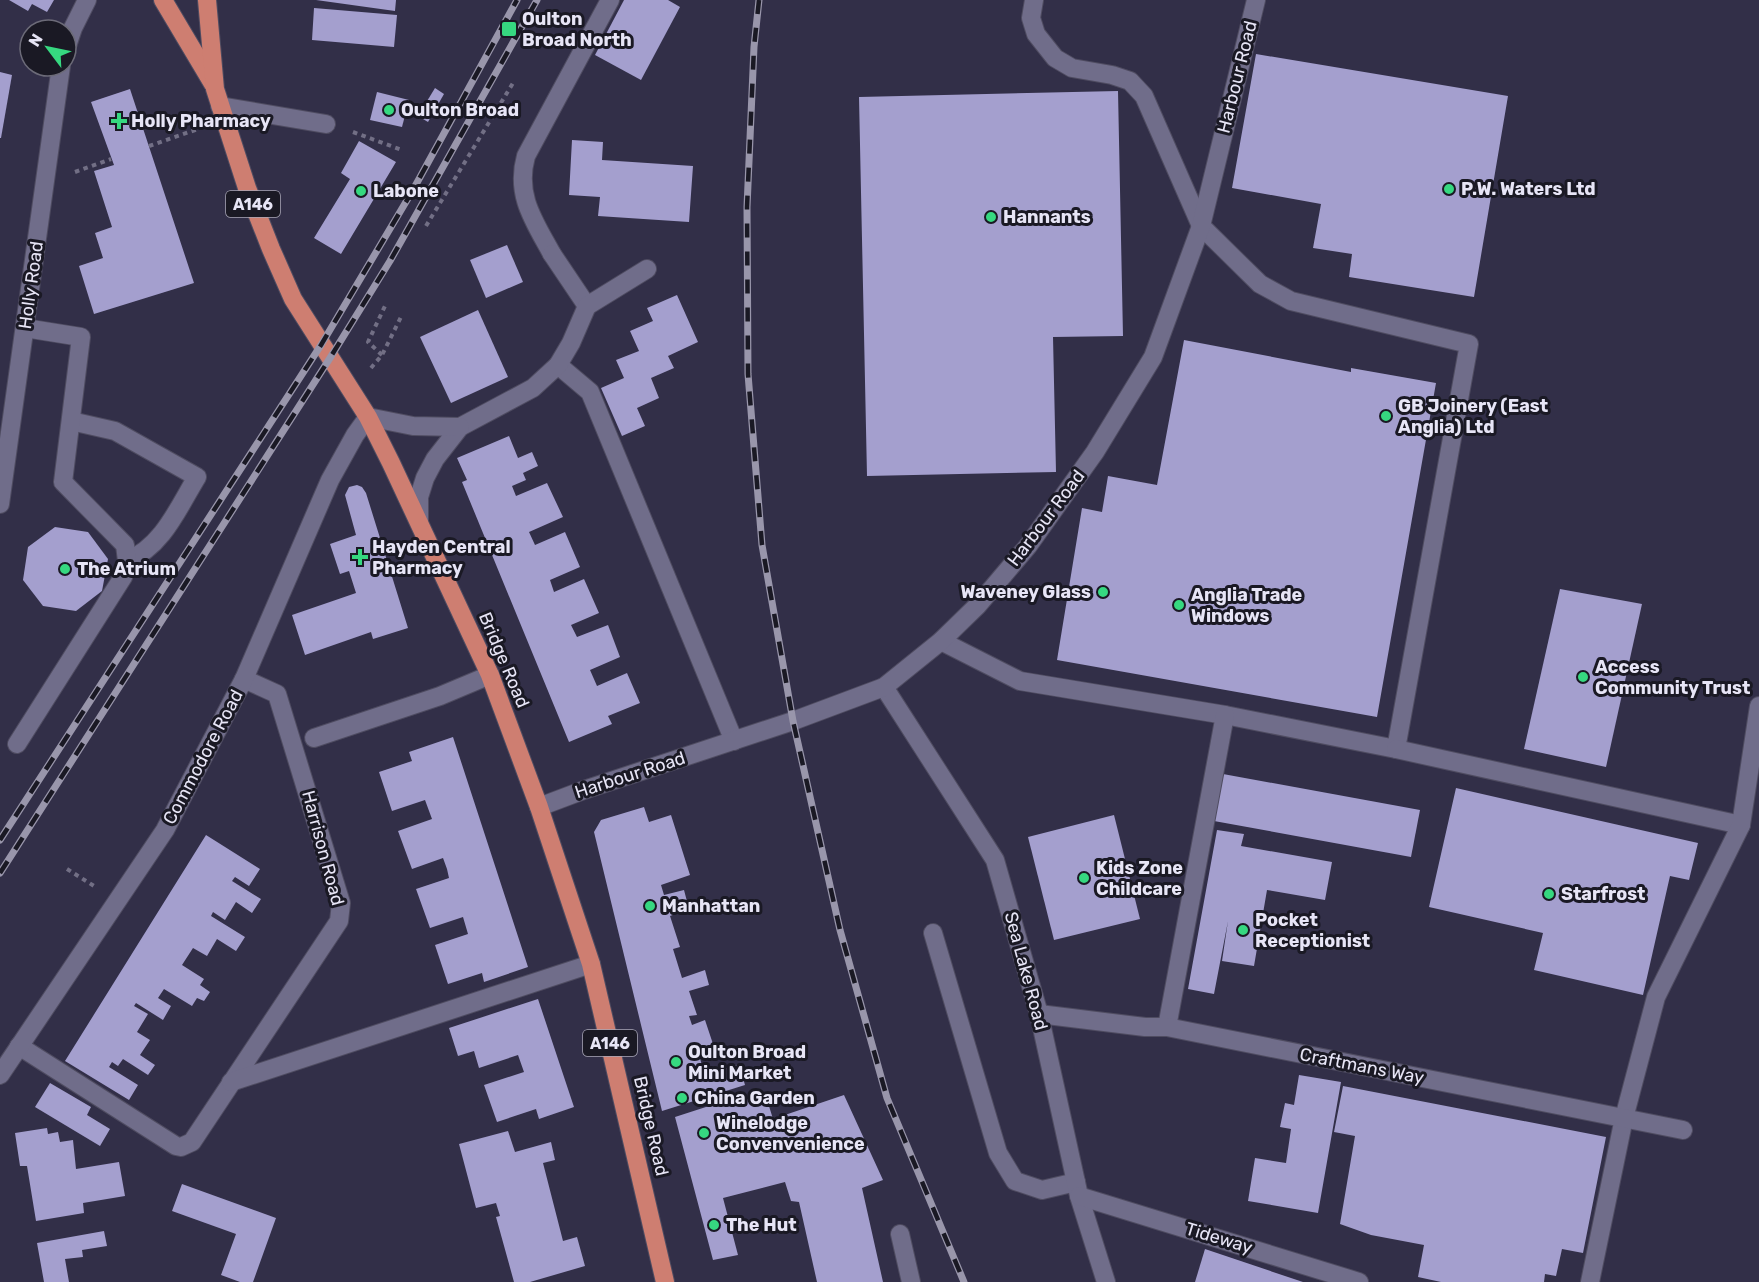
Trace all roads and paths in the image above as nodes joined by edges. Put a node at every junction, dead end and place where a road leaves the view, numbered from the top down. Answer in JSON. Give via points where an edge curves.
{"nodes":[{"id":1,"x":87,"y":0,"type":"edge"},
{"id":2,"x":163,"y":0,"type":"edge"},
{"id":3,"x":207,"y":0,"type":"edge"},
{"id":4,"x":610,"y":0,"type":"edge"},
{"id":5,"x":1034,"y":0,"type":"edge"},
{"id":6,"x":1256,"y":0,"type":"edge"},
{"id":7,"x":78,"y":18,"type":"edge"},
{"id":8,"x":59,"y":78,"type":"edge"},
{"id":9,"x":513,"y":83,"type":"dead end"},
{"id":10,"x":220,"y":105,"type":"junction"},
{"id":11,"x":326,"y":123,"type":"joint"},
{"id":12,"x":484,"y":131,"type":"junction"},
{"id":13,"x":491,"y":135,"type":"dead end"},
{"id":14,"x":149,"y":146,"type":"dead end"},
{"id":15,"x":402,"y":150,"type":"dead end"},
{"id":16,"x":111,"y":159,"type":"dead end"},
{"id":17,"x":80,"y":171,"type":"dead end"},
{"id":18,"x":426,"y":226,"type":"dead end"},
{"id":19,"x":1201,"y":226,"type":"junction"},
{"id":20,"x":647,"y":269,"type":"dead end"},
{"id":21,"x":385,"y":306,"type":"dead end"},
{"id":22,"x":587,"y":306,"type":"junction"},
{"id":23,"x":401,"y":317,"type":"dead end"},
{"id":24,"x":25,"y":328,"type":"junction"},
{"id":25,"x":558,"y":364,"type":"junction"},
{"id":26,"x":368,"y":417,"type":"junction"},
{"id":27,"x":70,"y":421,"type":"junction"},
{"id":28,"x":460,"y":427,"type":"junction"},
{"id":29,"x":0,"y":504,"type":"edge"},
{"id":30,"x":419,"y":521,"type":"junction"},
{"id":31,"x":127,"y":561,"type":"junction"},
{"id":32,"x":941,"y":640,"type":"junction"},
{"id":33,"x":490,"y":675,"type":"junction"},
{"id":34,"x":244,"y":679,"type":"junction"},
{"id":35,"x":884,"y":687,"type":"junction"},
{"id":36,"x":1759,"y":706,"type":"edge"},
{"id":37,"x":1225,"y":715,"type":"junction"},
{"id":38,"x":314,"y":738,"type":"dead end"},
{"id":39,"x":734,"y":741,"type":"junction"},
{"id":40,"x":17,"y":744,"type":"dead end"},
{"id":41,"x":1396,"y":749,"type":"junction"},
{"id":42,"x":539,"y":807,"type":"junction"},
{"id":43,"x":1741,"y":825,"type":"junction"},
{"id":44,"x":67,"y":869,"type":"dead end"},
{"id":45,"x":92,"y":885,"type":"dead end"},
{"id":46,"x":933,"y":933,"type":"dead end"},
{"id":47,"x":591,"y":964,"type":"junction"},
{"id":48,"x":1039,"y":1014,"type":"junction"},
{"id":49,"x":1167,"y":1028,"type":"junction"},
{"id":50,"x":19,"y":1046,"type":"junction"},
{"id":51,"x":0,"y":1075,"type":"edge"},
{"id":52,"x":231,"y":1082,"type":"junction"},
{"id":53,"x":1624,"y":1118,"type":"junction"},
{"id":54,"x":1683,"y":1130,"type":"dead end"},
{"id":55,"x":1077,"y":1189,"type":"junction"},
{"id":56,"x":900,"y":1234,"type":"dead end"},
{"id":57,"x":665,"y":1282,"type":"edge"},
{"id":58,"x":910,"y":1282,"type":"edge"},
{"id":59,"x":1106,"y":1282,"type":"edge"},
{"id":60,"x":1359,"y":1282,"type":"edge"},
{"id":61,"x":1590,"y":1282,"type":"edge"}],
"edges":[{"from":1,"to":7,"type":"street"},
{"from":2,"to":10,"type":"highway","name":"Bridge Road","number":"A146"},
{"from":3,"to":10,"type":"highway","name":"Bridge Road","number":"A146"},
{"from":4,"to":22,"type":"street","via":[[522,169],[525,200],[552,254]]},
{"from":5,"to":19,"type":"street","via":[[1031,18],[1036,34],[1055,58],[1072,68],[1130,81],[1144,96]]},
{"from":6,"to":19,"type":"street","name":"Harbour Road"},
{"from":8,"to":24,"type":"street","name":"Holly Road"},
{"from":9,"to":12,"type":"path"},
{"from":10,"to":11,"type":"street"},
{"from":10,"to":14,"type":"path"},
{"from":10,"to":26,"type":"highway","name":"Bridge Road","number":"A146","via":[[247,188],[293,299]]},
{"from":11,"to":15,"type":"path"},
{"from":12,"to":13,"type":"path"},
{"from":12,"to":18,"type":"path"},
{"from":16,"to":17,"type":"path"},
{"from":19,"to":32,"type":"street","name":"Harbour Road","via":[[1153,357],[1095,452],[1028,546],[978,605]]},
{"from":19,"to":41,"type":"street","via":[[1260,284],[1291,301],[1469,344]]},
{"from":20,"to":22,"type":"street"},
{"from":21,"to":23,"type":"path","via":[[368,342],[382,355]]},
{"from":22,"to":25,"type":"street"},
{"from":24,"to":27,"type":"street","via":[[81,337]]},
{"from":24,"to":29,"type":"street","name":"Holly Road"},
{"from":25,"to":28,"type":"street","via":[[533,388]]},
{"from":25,"to":39,"type":"street","via":[[590,392]]},
{"from":26,"to":28,"type":"street","via":[[413,426]]},
{"from":26,"to":30,"type":"highway","name":"Bridge Road","number":"A146"},
{"from":26,"to":34,"type":"street","name":"Commodore Road","via":[[330,480]]},
{"from":27,"to":31,"type":"street","via":[[63,482],[125,545]]},
{"from":27,"to":31,"type":"street","via":[[115,431],[197,477],[163,534],[143,554]]},
{"from":28,"to":30,"type":"street","via":[[425,478],[419,497]]},
{"from":30,"to":33,"type":"highway","name":"Bridge Road","number":"A146"},
{"from":31,"to":40,"type":"street","via":[[123,577]]},
{"from":32,"to":35,"type":"street","name":"Harbour Road"},
{"from":32,"to":37,"type":"street","via":[[1020,681]]},
{"from":33,"to":38,"type":"street"},
{"from":33,"to":42,"type":"highway","name":"Bridge Road","number":"A146"},
{"from":34,"to":50,"type":"street","name":"Commodore Road","via":[[165,830]]},
{"from":34,"to":52,"type":"street","name":"Harrison Road","via":[[277,693],[341,913]]},
{"from":35,"to":39,"type":"street","name":"Harbour Road"},
{"from":35,"to":48,"type":"street","name":"Sea Lake Road","via":[[995,860]]},
{"from":36,"to":43,"type":"street"},
{"from":37,"to":41,"type":"street"},
{"from":37,"to":49,"type":"street"},
{"from":39,"to":42,"type":"street","name":"Harbour Road"},
{"from":41,"to":43,"type":"street"},
{"from":42,"to":47,"type":"highway","name":"Bridge Road","number":"A146"},
{"from":43,"to":53,"type":"street","via":[[1656,998]]},
{"from":44,"to":45,"type":"path"},
{"from":46,"to":55,"type":"street","via":[[998,1153],[1015,1181],[1042,1190]]},
{"from":47,"to":52,"type":"street"},
{"from":47,"to":57,"type":"highway","name":"Bridge Road","number":"A146"},
{"from":48,"to":49,"type":"street","name":"Craftmans Way"},
{"from":48,"to":55,"type":"street","name":"Sea Lake Road"},
{"from":49,"to":53,"type":"street","name":"Craftmans Way"},
{"from":50,"to":51,"type":"street","name":"Commodore Road"},
{"from":50,"to":52,"type":"street","name":"Harrison Road","via":[[181,1147],[192,1142]]},
{"from":53,"to":54,"type":"street","name":"Craftmans Way"},
{"from":53,"to":61,"type":"street"},
{"from":55,"to":59,"type":"street","name":"Sea Lake Road"},
{"from":55,"to":60,"type":"street","name":"Tideway"},
{"from":56,"to":58,"type":"street"}]}
